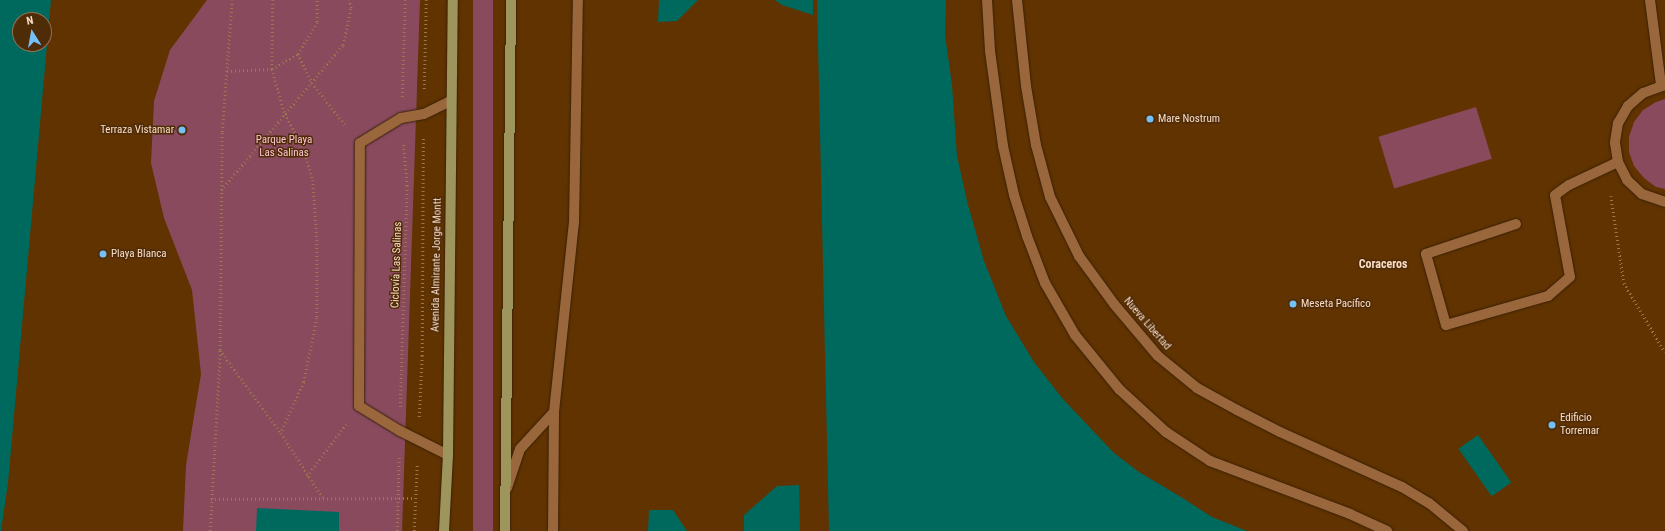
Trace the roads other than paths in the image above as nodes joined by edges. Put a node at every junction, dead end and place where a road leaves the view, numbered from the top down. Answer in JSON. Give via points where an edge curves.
{"nodes":[{"id":1,"x":453,"y":0,"type":"edge"},
{"id":2,"x":511,"y":0,"type":"edge"},
{"id":3,"x":578,"y":0,"type":"edge"},
{"id":4,"x":987,"y":0,"type":"edge"},
{"id":5,"x":1017,"y":0,"type":"edge"},
{"id":6,"x":1650,"y":0,"type":"edge"},
{"id":7,"x":1663,"y":85,"type":"edge"},
{"id":8,"x":451,"y":101,"type":"junction"},
{"id":9,"x":1618,"y":162,"type":"junction"},
{"id":10,"x":1665,"y":202,"type":"edge"},
{"id":11,"x":1516,"y":224,"type":"dead end"},
{"id":12,"x":554,"y":412,"type":"junction"},
{"id":13,"x":448,"y":454,"type":"junction"},
{"id":14,"x":505,"y":492,"type":"junction"},
{"id":15,"x":444,"y":531,"type":"edge"},
{"id":16,"x":505,"y":531,"type":"edge"},
{"id":17,"x":553,"y":531,"type":"edge"},
{"id":18,"x":1387,"y":531,"type":"edge"},
{"id":19,"x":1463,"y":531,"type":"edge"}],
"edges":[{"from":1,"to":8,"type":"main road","name":"Avenida Almirante Jorge Montt"},
{"from":2,"to":14,"type":"main road"},
{"from":3,"to":12,"type":"street","via":[[574,223]]},
{"from":4,"to":18,"type":"street","via":[[990,51],[1003,146],[1014,195],[1045,283],[1075,335],[1119,389],[1166,432],[1210,461],[1350,514]]},
{"from":5,"to":19,"type":"street","name":"Nueva Libertad","via":[[1026,86],[1036,145],[1050,197],[1079,256],[1114,304],[1158,356],[1197,388],[1280,432],[1402,487],[1429,503]]},
{"from":6,"to":7,"type":"street"},
{"from":7,"to":9,"type":"street","via":[[1643,93],[1628,106],[1618,124],[1615,143]]},
{"from":8,"to":13,"type":"main road","name":"Avenida Almirante Jorge Montt"},
{"from":8,"to":13,"type":"street","via":[[424,114],[402,118],[360,143],[360,406],[400,431]]},
{"from":9,"to":10,"type":"street","via":[[1627,180],[1642,194]]},
{"from":9,"to":11,"type":"street","via":[[1569,185],[1555,195],[1570,277],[1548,296],[1446,325],[1426,254]]},
{"from":12,"to":14,"type":"street","via":[[520,449]]},
{"from":12,"to":17,"type":"street"},
{"from":13,"to":15,"type":"main road","name":"Avenida Almirante Jorge Montt"},
{"from":14,"to":16,"type":"main road"}]}
